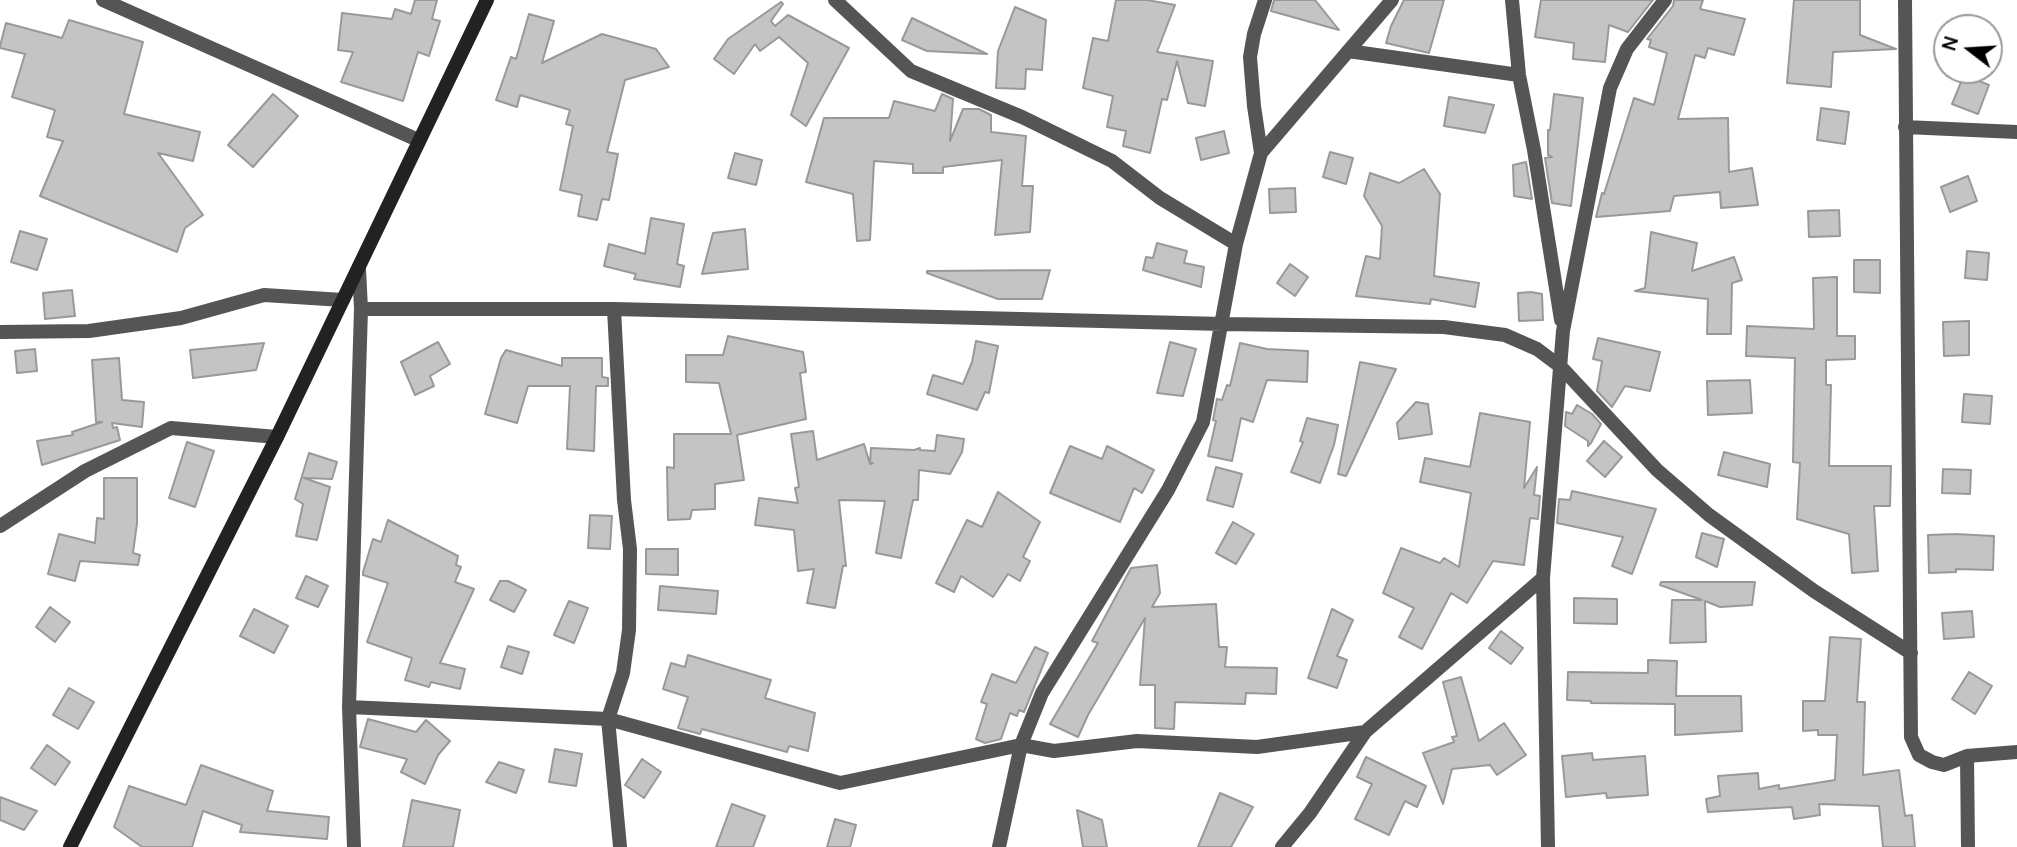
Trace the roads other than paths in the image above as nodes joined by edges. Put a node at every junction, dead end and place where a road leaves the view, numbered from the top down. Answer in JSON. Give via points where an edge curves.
{"nodes":[{"id":1,"x":103,"y":0,"type":"edge"},
{"id":2,"x":487,"y":0,"type":"edge"},
{"id":3,"x":835,"y":0,"type":"edge"},
{"id":4,"x":1265,"y":0,"type":"edge"},
{"id":5,"x":1392,"y":0,"type":"edge"},
{"id":6,"x":1512,"y":0,"type":"edge"},
{"id":7,"x":1665,"y":0,"type":"edge"},
{"id":8,"x":1905,"y":0,"type":"edge"},
{"id":9,"x":1348,"y":51,"type":"junction"},
{"id":10,"x":1519,"y":75,"type":"junction"},
{"id":11,"x":1905,"y":127,"type":"junction"},
{"id":12,"x":2017,"y":132,"type":"edge"},
{"id":13,"x":418,"y":140,"type":"junction"},
{"id":14,"x":1261,"y":153,"type":"junction"},
{"id":15,"x":1236,"y":244,"type":"junction"},
{"id":16,"x":359,"y":269,"type":"junction"},
{"id":17,"x":343,"y":300,"type":"junction"},
{"id":18,"x":360,"y":309,"type":"junction"},
{"id":19,"x":614,"y":309,"type":"junction"},
{"id":20,"x":1223,"y":324,"type":"junction"},
{"id":21,"x":1563,"y":331,"type":"junction"},
{"id":22,"x":0,"y":332,"type":"edge"},
{"id":23,"x":1561,"y":367,"type":"junction"},
{"id":24,"x":277,"y":437,"type":"junction"},
{"id":25,"x":0,"y":526,"type":"edge"},
{"id":26,"x":1543,"y":578,"type":"junction"},
{"id":27,"x":1912,"y":653,"type":"junction"},
{"id":28,"x":349,"y":707,"type":"junction"},
{"id":29,"x":608,"y":719,"type":"junction"},
{"id":30,"x":1365,"y":732,"type":"junction"},
{"id":31,"x":1021,"y":745,"type":"junction"},
{"id":32,"x":2017,"y":752,"type":"edge"},
{"id":33,"x":1967,"y":756,"type":"junction"},
{"id":34,"x":70,"y":847,"type":"edge"},
{"id":35,"x":354,"y":847,"type":"edge"},
{"id":36,"x":620,"y":847,"type":"edge"},
{"id":37,"x":999,"y":847,"type":"edge"},
{"id":38,"x":1282,"y":847,"type":"edge"},
{"id":39,"x":1548,"y":847,"type":"edge"},
{"id":40,"x":1968,"y":847,"type":"edge"}],
"edges":[{"from":1,"to":13,"type":"street"},
{"from":2,"to":13,"type":"street"},
{"from":3,"to":15,"type":"street","via":[[911,71],[1112,161],[1160,198]]},
{"from":4,"to":14,"type":"street","via":[[1250,57]]},
{"from":5,"to":9,"type":"street"},
{"from":6,"to":10,"type":"street"},
{"from":7,"to":21,"type":"street","via":[[1627,50],[1610,88]]},
{"from":8,"to":11,"type":"street"},
{"from":9,"to":10,"type":"street"},
{"from":9,"to":14,"type":"street"},
{"from":10,"to":21,"type":"street"},
{"from":11,"to":12,"type":"street"},
{"from":11,"to":27,"type":"street"},
{"from":13,"to":16,"type":"street"},
{"from":14,"to":15,"type":"street"},
{"from":15,"to":20,"type":"street"},
{"from":16,"to":17,"type":"street"},
{"from":16,"to":18,"type":"street"},
{"from":17,"to":22,"type":"street","via":[[264,295],[181,318],[102,329]]},
{"from":17,"to":24,"type":"street"},
{"from":18,"to":19,"type":"street"},
{"from":18,"to":28,"type":"street"},
{"from":19,"to":20,"type":"street"},
{"from":19,"to":29,"type":"street","via":[[630,549],[629,630],[623,673]]},
{"from":20,"to":23,"type":"street","via":[[1444,327],[1505,335],[1537,349]]},
{"from":20,"to":31,"type":"street","via":[[1203,422],[1168,490],[1042,694]]},
{"from":21,"to":23,"type":"street"},
{"from":23,"to":26,"type":"street"},
{"from":23,"to":27,"type":"street","via":[[1657,470],[1709,515],[1814,591]]},
{"from":24,"to":25,"type":"street","via":[[171,428],[85,471]]},
{"from":24,"to":34,"type":"street"},
{"from":26,"to":30,"type":"street"},
{"from":26,"to":39,"type":"street"},
{"from":27,"to":33,"type":"street","via":[[1911,737],[1919,755],[1944,765]]},
{"from":28,"to":29,"type":"street"},
{"from":28,"to":35,"type":"street"},
{"from":29,"to":31,"type":"street","via":[[840,783]]},
{"from":29,"to":36,"type":"street"},
{"from":30,"to":31,"type":"street","via":[[1256,747],[1137,741],[1054,751]]},
{"from":30,"to":38,"type":"street"},
{"from":31,"to":37,"type":"street"},
{"from":32,"to":33,"type":"street"},
{"from":33,"to":40,"type":"street"}]}
